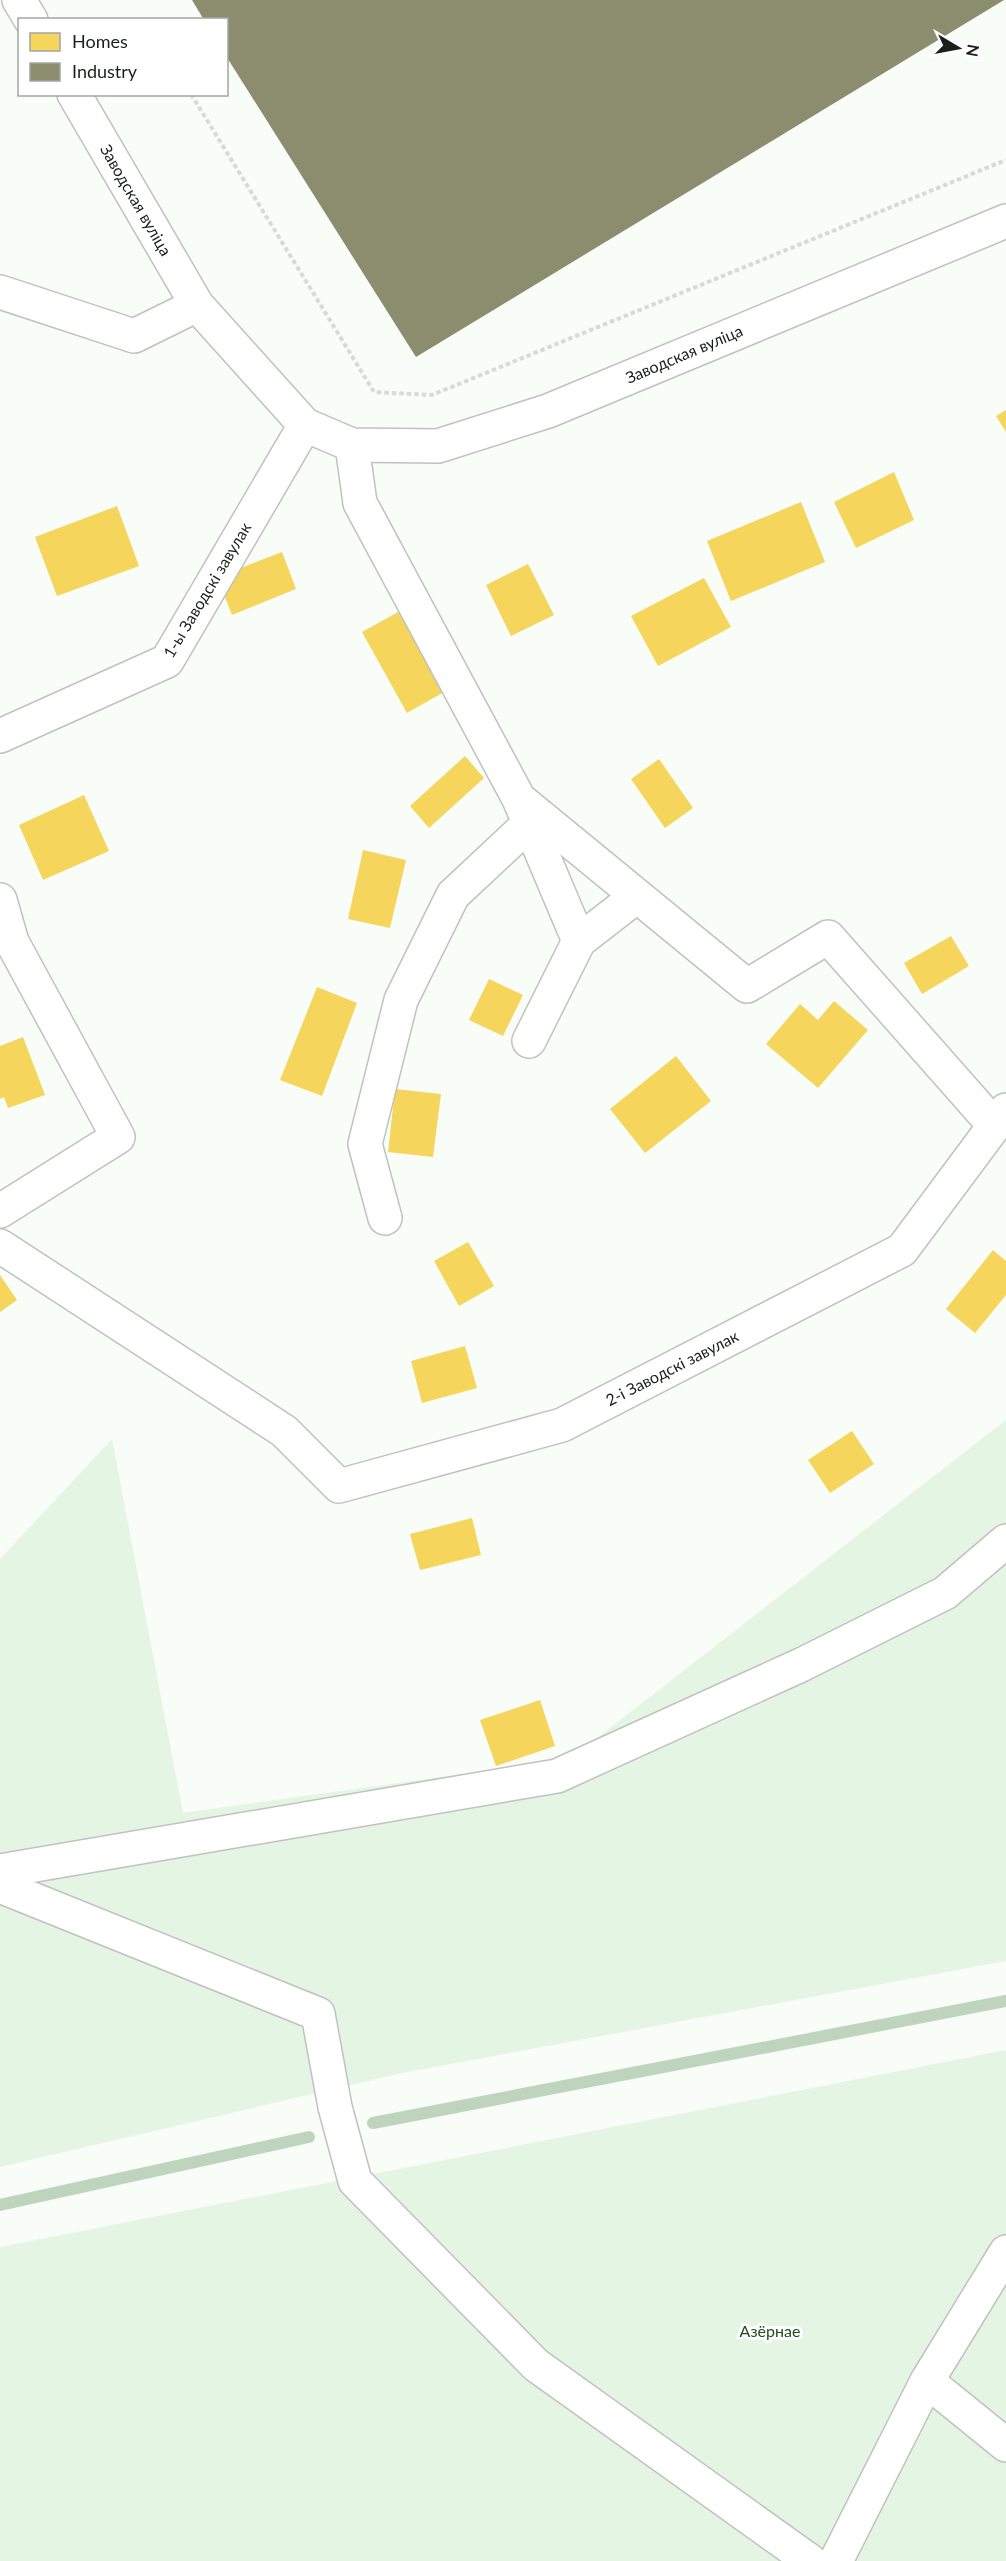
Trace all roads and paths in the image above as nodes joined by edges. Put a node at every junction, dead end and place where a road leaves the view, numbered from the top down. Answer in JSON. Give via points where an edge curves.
{"nodes":[{"id":1,"x":20,"y":0,"type":"edge"},
{"id":2,"x":30,"y":18,"type":"edge"},
{"id":3,"x":75,"y":96,"type":"edge"},
{"id":4,"x":192,"y":96,"type":"edge"},
{"id":5,"x":1006,"y":160,"type":"edge"},
{"id":6,"x":1006,"y":221,"type":"edge"},
{"id":7,"x":0,"y":292,"type":"edge"},
{"id":8,"x":197,"y":306,"type":"junction"},
{"id":9,"x":305,"y":425,"type":"junction"},
{"id":10,"x":352,"y":445,"type":"junction"},
{"id":11,"x":0,"y":736,"type":"edge"},
{"id":12,"x":524,"y":811,"type":"junction"},
{"id":13,"x":637,"y":896,"type":"junction"},
{"id":14,"x":0,"y":900,"type":"edge"},
{"id":15,"x":579,"y":941,"type":"junction"},
{"id":16,"x":529,"y":1041,"type":"dead end"},
{"id":17,"x":1000,"y":1118,"type":"edge"},
{"id":18,"x":0,"y":1211,"type":"edge"},
{"id":19,"x":385,"y":1218,"type":"dead end"},
{"id":20,"x":0,"y":1246,"type":"edge"},
{"id":21,"x":1006,"y":1541,"type":"edge"},
{"id":22,"x":0,"y":1871,"type":"edge"},
{"id":23,"x":0,"y":1886,"type":"edge"},
{"id":24,"x":1006,"y":2252,"type":"edge"},
{"id":25,"x":927,"y":2381,"type":"junction"},
{"id":26,"x":1006,"y":2445,"type":"edge"},
{"id":27,"x":810,"y":2561,"type":"edge"},
{"id":28,"x":836,"y":2561,"type":"edge"}],
"edges":[{"from":1,"to":2,"type":"street"},
{"from":3,"to":8,"type":"street","name":"Заводская вуліца"},
{"from":4,"to":5,"type":"path","via":[[374,392],[432,395]]},
{"from":6,"to":10,"type":"street","name":"Заводская вуліца","via":[[548,411],[438,446]]},
{"from":7,"to":8,"type":"street","via":[[134,336]]},
{"from":8,"to":9,"type":"street","name":"Заводская вуліца"},
{"from":9,"to":10,"type":"street","name":"Заводская вуліца"},
{"from":9,"to":11,"type":"street","name":"1-ы Заводскі завулак","via":[[167,661]]},
{"from":10,"to":12,"type":"street","via":[[360,503]]},
{"from":12,"to":13,"type":"street"},
{"from":12,"to":15,"type":"street"},
{"from":12,"to":19,"type":"street","via":[[453,895],[401,1000],[365,1144]]},
{"from":13,"to":15,"type":"street"},
{"from":13,"to":17,"type":"street","via":[[747,987],[828,937]]},
{"from":14,"to":18,"type":"street","via":[[12,942],[118,1137]]},
{"from":15,"to":16,"type":"street"},
{"from":17,"to":20,"type":"street","name":"2-і Заводскі завулак","via":[[902,1250],[562,1425],[339,1486],[284,1431]]},
{"from":21,"to":22,"type":"street","via":[[945,1593],[801,1665],[557,1776]]},
{"from":23,"to":27,"type":"street","via":[[318,2014],[335,2107],[355,2181],[536,2365]]},
{"from":24,"to":25,"type":"street"},
{"from":25,"to":26,"type":"street"},
{"from":25,"to":28,"type":"street"}]}
